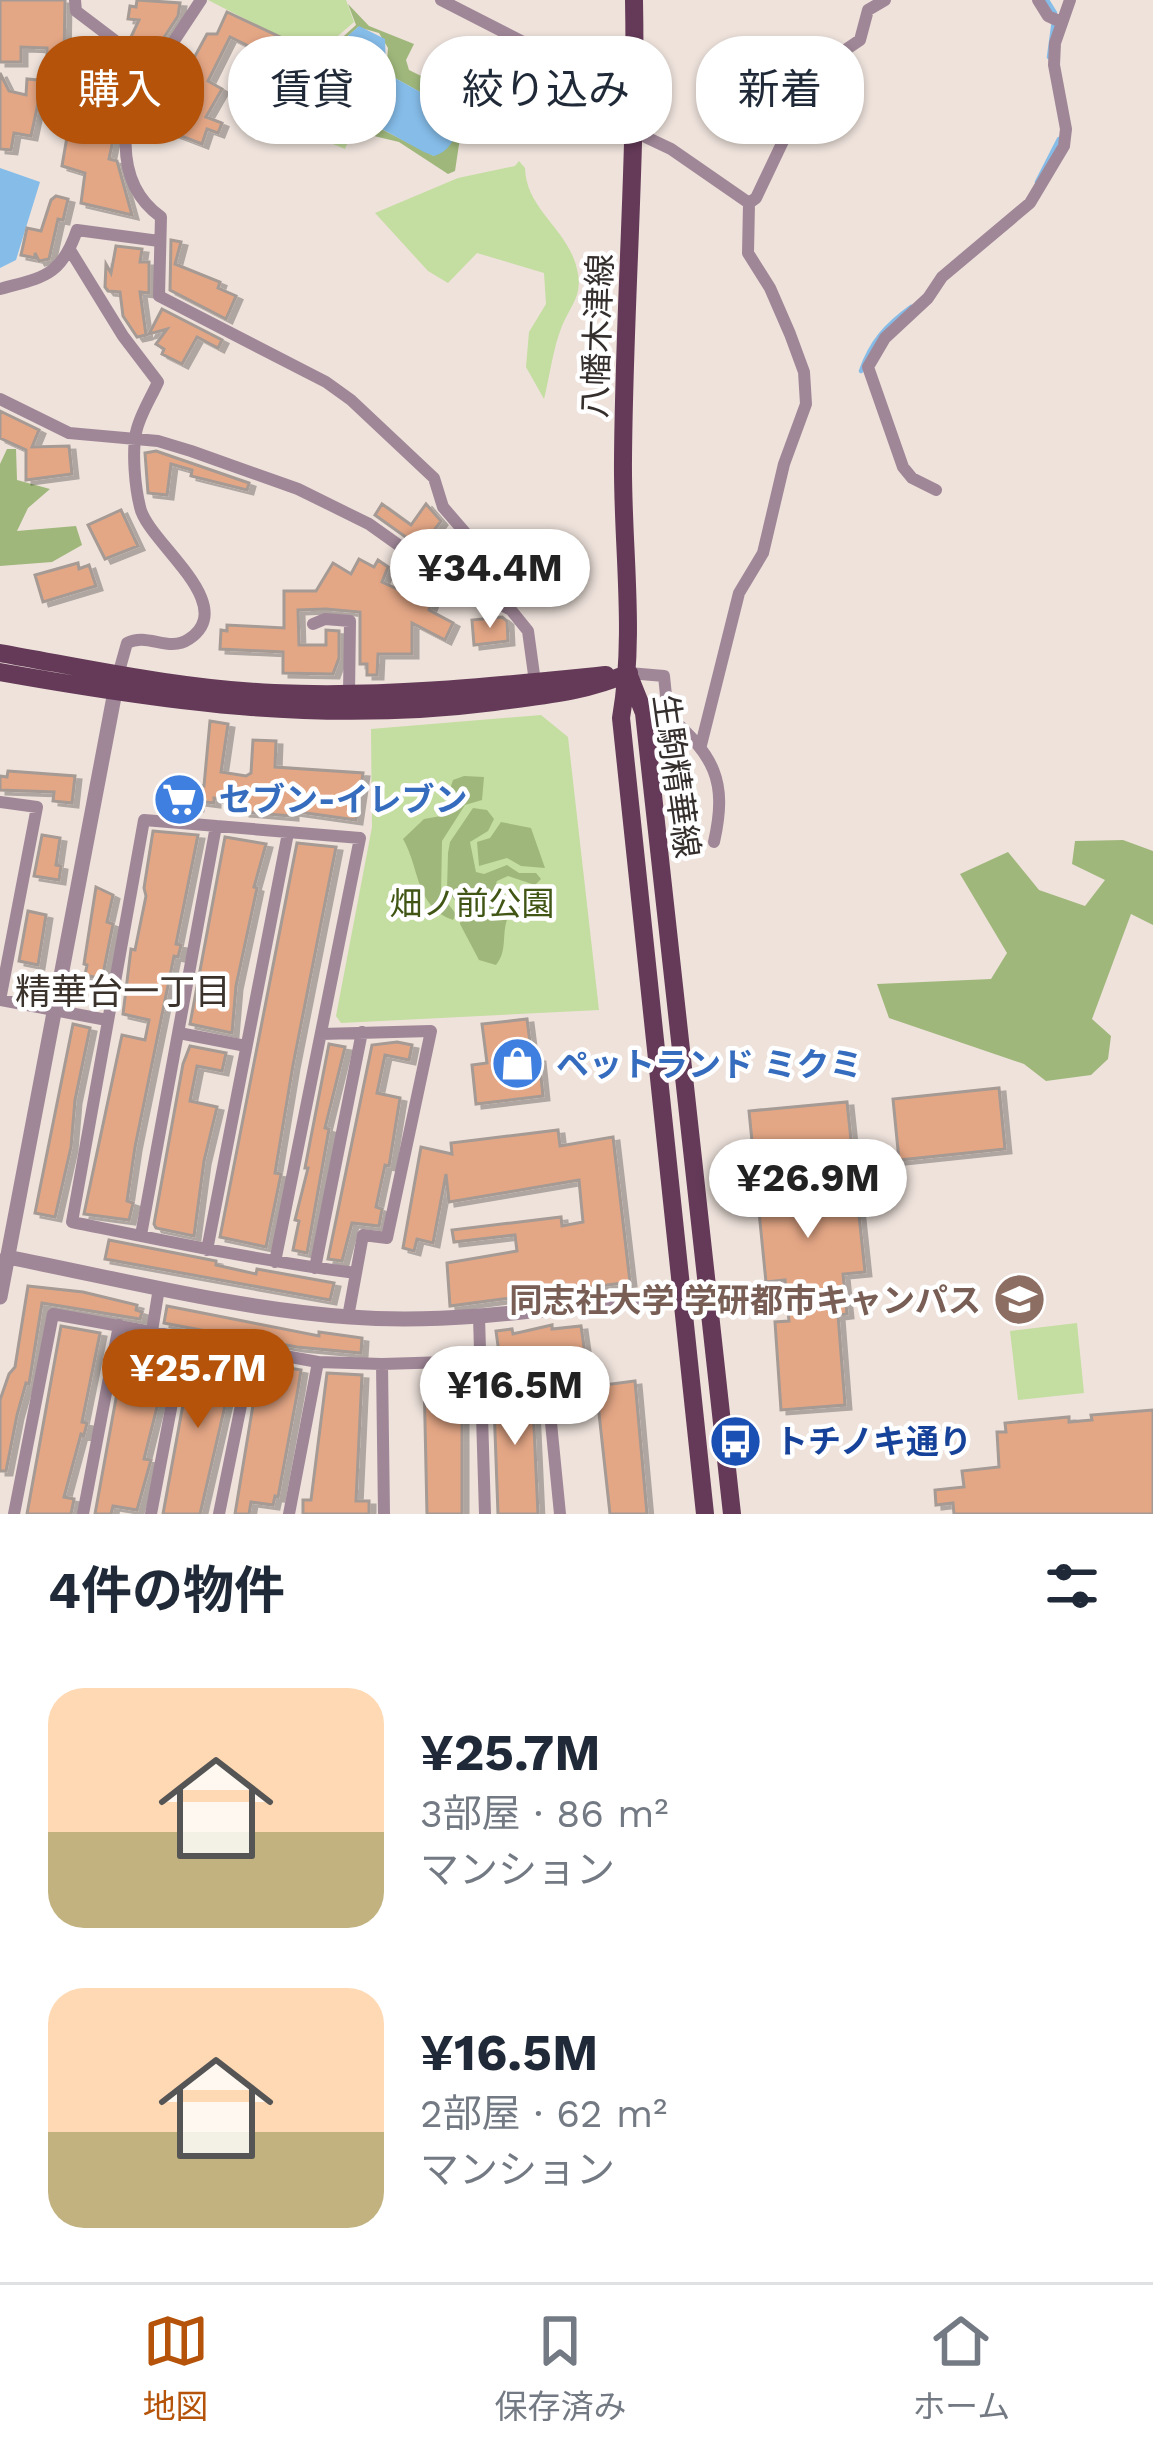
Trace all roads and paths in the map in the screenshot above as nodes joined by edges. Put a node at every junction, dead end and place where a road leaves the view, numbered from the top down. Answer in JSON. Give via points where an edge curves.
{"nodes":[{"id":1,"x":75,"y":0,"type":"edge"},
{"id":2,"x":201,"y":0,"type":"edge"},
{"id":3,"x":441,"y":0,"type":"edge"},
{"id":4,"x":634,"y":0,"type":"edge"},
{"id":5,"x":885,"y":0,"type":"edge"},
{"id":6,"x":1038,"y":0,"type":"edge"},
{"id":7,"x":1070,"y":0,"type":"edge"},
{"id":8,"x":1054,"y":19,"type":"junction"},
{"id":9,"x":108,"y":36,"type":"edge"},
{"id":10,"x":177,"y":36,"type":"edge"},
{"id":11,"x":511,"y":36,"type":"edge"},
{"id":12,"x":634,"y":36,"type":"edge"},
{"id":13,"x":126,"y":144,"type":"edge"},
{"id":14,"x":634,"y":144,"type":"edge"},
{"id":15,"x":662,"y":144,"type":"edge"},
{"id":16,"x":749,"y":203,"type":"junction"},
{"id":17,"x":159,"y":241,"type":"junction"},
{"id":18,"x":70,"y":250,"type":"junction"},
{"id":19,"x":0,"y":289,"type":"edge"},
{"id":20,"x":0,"y":399,"type":"edge"},
{"id":21,"x":135,"y":438,"type":"junction"},
{"id":22,"x":936,"y":490,"type":"dead end"},
{"id":23,"x":486,"y":596,"type":"junction"},
{"id":24,"x":313,"y":624,"type":"dead end"},
{"id":25,"x":0,"y":653,"type":"edge"},
{"id":26,"x":0,"y":672,"type":"edge"},
{"id":27,"x":629,"y":673,"type":"junction"},
{"id":28,"x":535,"y":682,"type":"junction"},
{"id":29,"x":117,"y":684,"type":"junction"},
{"id":30,"x":350,"y":694,"type":"junction"},
{"id":31,"x":701,"y":745,"type":"junction"},
{"id":32,"x":0,"y":802,"type":"edge"},
{"id":33,"x":216,"y":826,"type":"junction"},
{"id":34,"x":288,"y":833,"type":"junction"},
{"id":35,"x":714,"y":842,"type":"dead end"},
{"id":36,"x":55,"y":1010,"type":"junction"},
{"id":37,"x":107,"y":1020,"type":"junction"},
{"id":38,"x":362,"y":1032,"type":"junction"},
{"id":39,"x":178,"y":1033,"type":"junction"},
{"id":40,"x":321,"y":1034,"type":"junction"},
{"id":41,"x":246,"y":1046,"type":"junction"},
{"id":42,"x":141,"y":1235,"type":"junction"},
{"id":43,"x":207,"y":1250,"type":"junction"},
{"id":44,"x":7,"y":1257,"type":"junction"},
{"id":45,"x":275,"y":1262,"type":"junction"},
{"id":46,"x":315,"y":1268,"type":"junction"},
{"id":47,"x":356,"y":1273,"type":"junction"},
{"id":48,"x":159,"y":1288,"type":"junction"},
{"id":49,"x":706,"y":1292,"type":"junction"},
{"id":50,"x":680,"y":1294,"type":"junction"},
{"id":51,"x":0,"y":1297,"type":"edge"},
{"id":52,"x":348,"y":1317,"type":"junction"},
{"id":53,"x":479,"y":1317,"type":"junction"},
{"id":54,"x":119,"y":1325,"type":"junction"},
{"id":55,"x":152,"y":1331,"type":"junction"},
{"id":56,"x":184,"y":1340,"type":"junction"},
{"id":57,"x":252,"y":1351,"type":"junction"},
{"id":58,"x":481,"y":1361,"type":"junction"},
{"id":59,"x":318,"y":1362,"type":"junction"},
{"id":60,"x":382,"y":1364,"type":"junction"},
{"id":61,"x":14,"y":1514,"type":"edge"},
{"id":62,"x":83,"y":1514,"type":"edge"},
{"id":63,"x":152,"y":1514,"type":"edge"},
{"id":64,"x":219,"y":1514,"type":"edge"},
{"id":65,"x":290,"y":1514,"type":"edge"},
{"id":66,"x":384,"y":1514,"type":"edge"},
{"id":67,"x":485,"y":1514,"type":"edge"},
{"id":68,"x":560,"y":1514,"type":"edge"},
{"id":69,"x":704,"y":1514,"type":"edge"},
{"id":70,"x":732,"y":1514,"type":"edge"}],
"edges":[{"from":1,"to":9,"type":"street","via":[[76,11]]},
{"from":2,"to":10,"type":"street"},
{"from":3,"to":11,"type":"street"},
{"from":4,"to":12,"type":"main road","name":"八幡木津線"},
{"from":5,"to":16,"type":"street","via":[[868,10],[860,40],[832,59],[805,94]]},
{"from":6,"to":8,"type":"street"},
{"from":7,"to":8,"type":"street"},
{"from":8,"to":22,"type":"street","via":[[1064,146],[1030,203],[942,277],[868,368],[903,467]]},
{"from":13,"to":17,"type":"street","via":[[133,185],[161,217]]},
{"from":14,"to":27,"type":"main road","name":"八幡木津線","via":[[622,462]]},
{"from":15,"to":16,"type":"street"},
{"from":16,"to":31,"type":"street","via":[[748,253],[805,372],[806,404],[763,554],[739,593]]},
{"from":17,"to":18,"type":"street","via":[[77,230]]},
{"from":17,"to":23,"type":"street","via":[[158,296],[326,382],[434,478],[443,507],[487,558]]},
{"from":18,"to":19,"type":"street","via":[[47,277]]},
{"from":18,"to":21,"type":"street","via":[[158,382]]},
{"from":20,"to":21,"type":"street","via":[[69,433]]},
{"from":21,"to":23,"type":"street","via":[[298,489]]},
{"from":21,"to":29,"type":"street","via":[[143,518],[192,579],[203,613],[184,642],[127,643]]},
{"from":23,"to":28,"type":"street","via":[[529,631]]},
{"from":24,"to":30,"type":"street","via":[[350,621]]},
{"from":25,"to":29,"type":"main road"},
{"from":26,"to":29,"type":"main road"},
{"from":27,"to":28,"type":"main road"},
{"from":27,"to":29,"type":"main road","via":[[588,690],[421,710],[268,711]]},
{"from":27,"to":31,"type":"street","via":[[664,676],[668,715]]},
{"from":27,"to":49,"type":"main road","name":"生駒精華線","via":[[644,713]]},
{"from":27,"to":50,"type":"main road","name":"生駒精華線","via":[[621,718]]},
{"from":28,"to":30,"type":"main road"},
{"from":29,"to":30,"type":"main road"},
{"from":29,"to":36,"type":"street"},
{"from":31,"to":35,"type":"street","via":[[713,763],[721,809]]},
{"from":32,"to":36,"type":"street","via":[[37,807],[0,1000]]},
{"from":33,"to":34,"type":"street"},
{"from":33,"to":37,"type":"street","via":[[145,820]]},
{"from":33,"to":39,"type":"street"},
{"from":34,"to":40,"type":"street","via":[[360,838]]},
{"from":34,"to":41,"type":"street"},
{"from":36,"to":37,"type":"street"},
{"from":36,"to":44,"type":"street"},
{"from":37,"to":42,"type":"street","via":[[72,1222]]},
{"from":38,"to":40,"type":"street"},
{"from":38,"to":46,"type":"street"},
{"from":38,"to":47,"type":"street","via":[[431,1031],[387,1238],[364,1235]]},
{"from":39,"to":41,"type":"street"},
{"from":39,"to":42,"type":"street"},
{"from":40,"to":45,"type":"street"},
{"from":41,"to":43,"type":"street"},
{"from":42,"to":43,"type":"street"},
{"from":43,"to":45,"type":"street"},
{"from":44,"to":48,"type":"street"},
{"from":44,"to":51,"type":"street"},
{"from":45,"to":46,"type":"street"},
{"from":46,"to":47,"type":"street"},
{"from":47,"to":52,"type":"street"},
{"from":48,"to":52,"type":"street"},
{"from":48,"to":55,"type":"street"},
{"from":49,"to":50,"type":"street"},
{"from":49,"to":70,"type":"main road","name":"生駒精華線"},
{"from":50,"to":53,"type":"street"},
{"from":50,"to":69,"type":"main road","name":"生駒精華線"},
{"from":52,"to":53,"type":"street"},
{"from":53,"to":58,"type":"street"},
{"from":54,"to":55,"type":"street"},
{"from":54,"to":61,"type":"street","via":[[53,1314]]},
{"from":54,"to":62,"type":"street"},
{"from":55,"to":56,"type":"street"},
{"from":56,"to":57,"type":"street"},
{"from":56,"to":63,"type":"street"},
{"from":57,"to":59,"type":"street"},
{"from":57,"to":64,"type":"street"},
{"from":58,"to":60,"type":"street"},
{"from":58,"to":67,"type":"street"},
{"from":58,"to":68,"type":"street","via":[[546,1372]]},
{"from":59,"to":60,"type":"street"},
{"from":59,"to":65,"type":"street"},
{"from":60,"to":66,"type":"street"}]}
